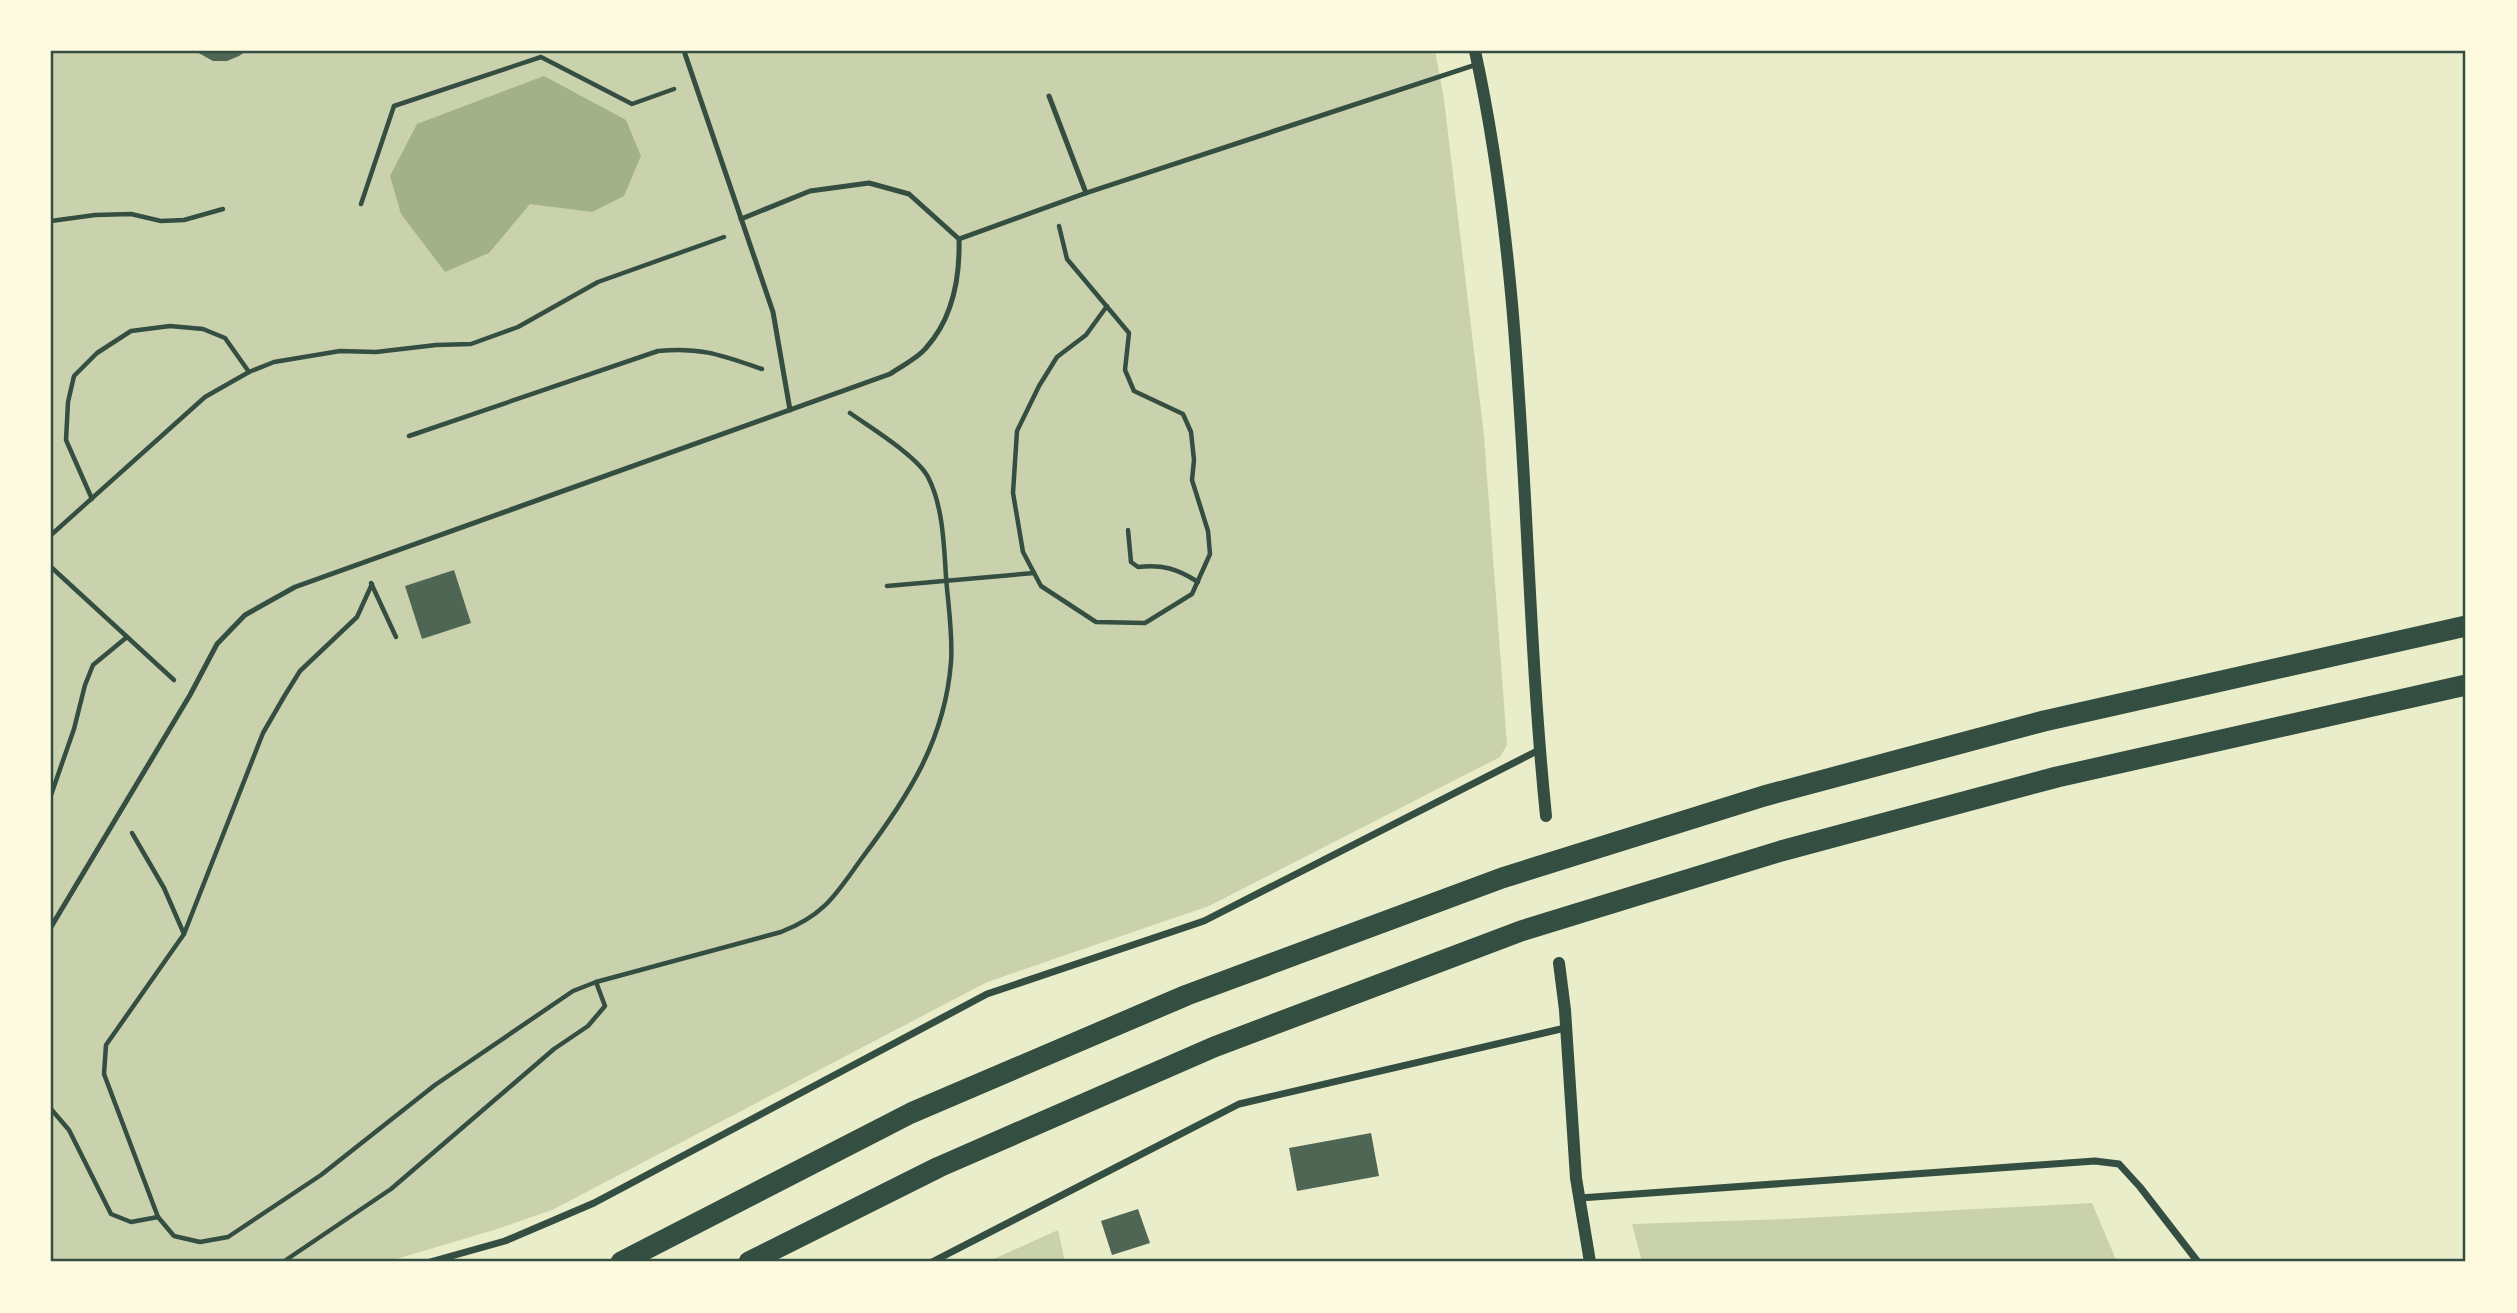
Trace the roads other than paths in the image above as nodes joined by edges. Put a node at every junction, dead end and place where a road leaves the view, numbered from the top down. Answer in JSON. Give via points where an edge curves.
{"nodes":[{"id":1,"x":684,"y":51,"type":"edge"},
{"id":2,"x":1476,"y":57,"type":"edge"},
{"id":3,"x":1049,"y":96,"type":"dead end"},
{"id":4,"x":1086,"y":193,"type":"junction"},
{"id":5,"x":741,"y":219,"type":"junction"},
{"id":6,"x":959,"y":239,"type":"junction"},
{"id":7,"x":790,"y":410,"type":"junction"},
{"id":8,"x":2466,"y":626,"type":"edge"},
{"id":9,"x":2466,"y":685,"type":"edge"},
{"id":10,"x":1539,"y":750,"type":"junction"},
{"id":11,"x":1546,"y":816,"type":"dead end"},
{"id":12,"x":51,"y":927,"type":"edge"},
{"id":13,"x":1559,"y":962,"type":"dead end"},
{"id":14,"x":1565,"y":1028,"type":"junction"},
{"id":15,"x":1580,"y":1199,"type":"junction"},
{"id":16,"x":430,"y":1262,"type":"edge"},
{"id":17,"x":621,"y":1262,"type":"edge"},
{"id":18,"x":750,"y":1262,"type":"edge"},
{"id":19,"x":932,"y":1262,"type":"edge"},
{"id":20,"x":1590,"y":1262,"type":"edge"},
{"id":21,"x":2198,"y":1262,"type":"edge"}],
"edges":[{"from":1,"to":5,"type":"lane"},
{"from":2,"to":4,"type":"lane"},
{"from":2,"to":10,"type":"street","via":[[1507,240]]},
{"from":3,"to":4,"type":"lane"},
{"from":4,"to":6,"type":"lane"},
{"from":5,"to":6,"type":"lane","via":[[810,191],[869,183],[909,194]]},
{"from":5,"to":7,"type":"lane","via":[[773,312]]},
{"from":6,"to":7,"type":"lane","via":[[960,270],[945,321],[925,350],[890,374]]},
{"from":7,"to":12,"type":"lane","via":[[295,587],[245,615],[217,644]]},
{"from":8,"to":17,"type":"highway","via":[[2044,721],[1764,796],[1502,878],[1187,995],[911,1113]]},
{"from":9,"to":18,"type":"highway","via":[[2057,777],[1781,851],[1521,932],[1214,1047],[939,1167]]},
{"from":10,"to":11,"type":"street"},
{"from":10,"to":16,"type":"street","via":[[1204,922],[987,994],[594,1203],[505,1241]]},
{"from":13,"to":14,"type":"street"},
{"from":14,"to":15,"type":"street"},
{"from":14,"to":19,"type":"street","via":[[1239,1104]]},
{"from":15,"to":20,"type":"street"},
{"from":15,"to":21,"type":"street","via":[[2095,1161],[2119,1164]]}]}
